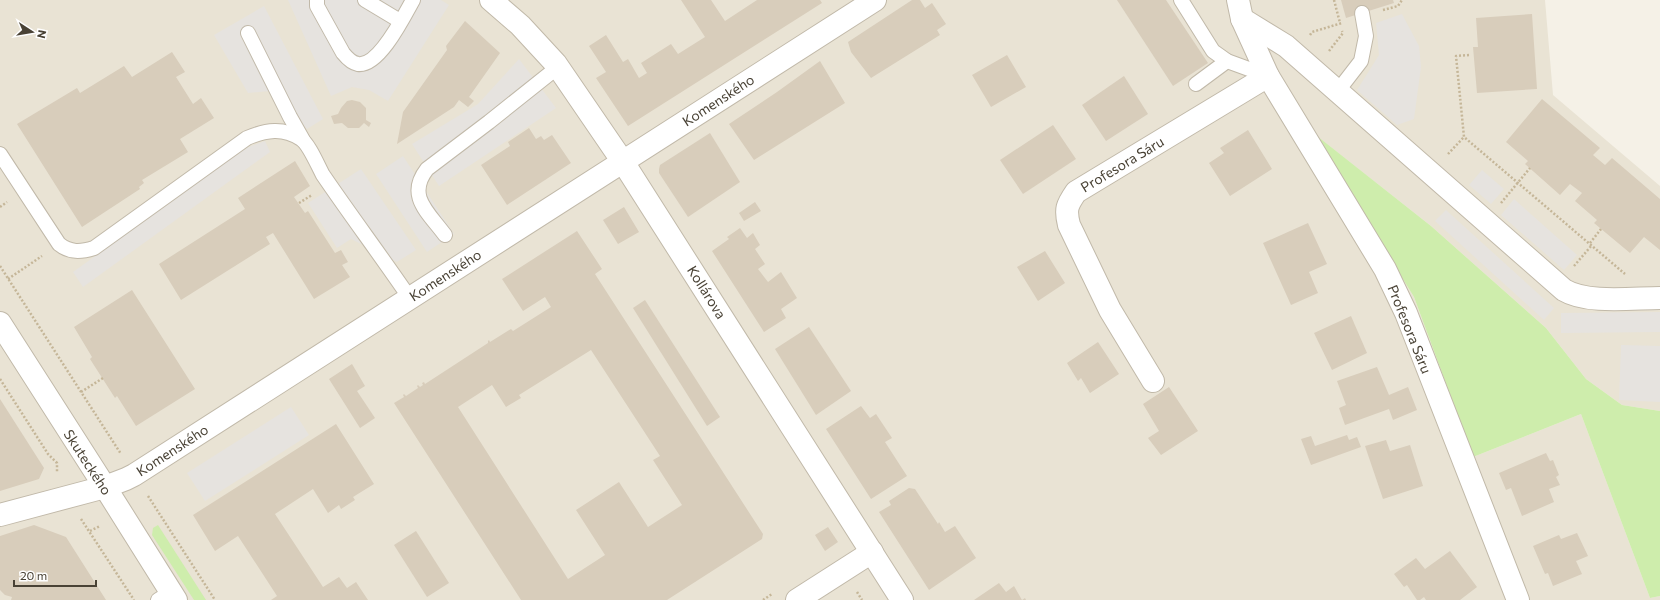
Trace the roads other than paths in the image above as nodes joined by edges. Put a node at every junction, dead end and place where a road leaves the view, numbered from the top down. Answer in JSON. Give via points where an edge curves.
{"nodes":[{"id":1,"x":317,"y":0,"type":"edge"},
{"id":2,"x":365,"y":0,"type":"edge"},
{"id":3,"x":414,"y":0,"type":"edge"},
{"id":4,"x":491,"y":0,"type":"edge"},
{"id":5,"x":875,"y":0,"type":"edge"},
{"id":6,"x":1181,"y":0,"type":"edge"},
{"id":7,"x":1240,"y":9,"type":"edge"},
{"id":8,"x":1362,"y":13,"type":"dead end"},
{"id":9,"x":400,"y":20,"type":"junction"},
{"id":10,"x":248,"y":33,"type":"dead end"},
{"id":11,"x":1227,"y":60,"type":"junction"},
{"id":12,"x":558,"y":67,"type":"junction"},
{"id":13,"x":1268,"y":76,"type":"junction"},
{"id":14,"x":1196,"y":84,"type":"dead end"},
{"id":15,"x":1337,"y":92,"type":"junction"},
{"id":16,"x":303,"y":140,"type":"junction"},
{"id":17,"x":0,"y":154,"type":"edge"},
{"id":18,"x":622,"y":162,"type":"junction"},
{"id":19,"x":445,"y":235,"type":"dead end"},
{"id":20,"x":409,"y":297,"type":"junction"},
{"id":21,"x":1660,"y":298,"type":"edge"},
{"id":22,"x":0,"y":324,"type":"edge"},
{"id":23,"x":1153,"y":381,"type":"dead end"},
{"id":24,"x":105,"y":487,"type":"junction"},
{"id":25,"x":0,"y":515,"type":"edge"},
{"id":26,"x":872,"y":552,"type":"junction"},
{"id":27,"x":169,"y":597,"type":"edge"},
{"id":28,"x":797,"y":600,"type":"edge"},
{"id":29,"x":902,"y":600,"type":"edge"},
{"id":30,"x":1518,"y":600,"type":"edge"}],
"edges":[{"from":1,"to":9,"type":"lane","via":[[317,6],[343,54],[358,64],[366,64],[381,52]]},
{"from":2,"to":9,"type":"lane"},
{"from":3,"to":9,"type":"lane"},
{"from":4,"to":12,"type":"street","name":"Kollárova","via":[[520,25]]},
{"from":5,"to":18,"type":"street","name":"Komenského"},
{"from":6,"to":11,"type":"lane","via":[[1213,50]]},
{"from":7,"to":13,"type":"street","name":"Profesora Sáru"},
{"from":7,"to":15,"type":"street","name":"Profesora Sáru"},
{"from":8,"to":15,"type":"lane","via":[[1366,36],[1361,61]]},
{"from":10,"to":16,"type":"lane"},
{"from":11,"to":13,"type":"lane"},
{"from":11,"to":14,"type":"lane"},
{"from":12,"to":18,"type":"street","name":"Kollárova"},
{"from":12,"to":19,"type":"lane","via":[[427,168],[421,176],[417,187],[418,198]]},
{"from":13,"to":23,"type":"street","name":"Profesora Sáru","via":[[1076,192],[1068,203],[1066,213],[1069,225],[1110,310]]},
{"from":13,"to":30,"type":"street","name":"Profesora Sáru","via":[[1386,269],[1406,313]]},
{"from":15,"to":21,"type":"street","name":"Profesora Sáru","via":[[1571,295],[1588,298]]},
{"from":16,"to":17,"type":"lane","via":[[290,132],[276,130],[246,138],[94,248],[84,251],[65,249],[59,244]]},
{"from":16,"to":20,"type":"lane","via":[[323,174]]},
{"from":18,"to":20,"type":"street","name":"Komenského"},
{"from":18,"to":26,"type":"street","name":"Kollárova"},
{"from":20,"to":24,"type":"street","name":"Komenského","via":[[126,480]]},
{"from":22,"to":24,"type":"street","name":"Skuteckého"},
{"from":24,"to":25,"type":"street","name":"Komenského"},
{"from":24,"to":27,"type":"street","name":"Skuteckého"},
{"from":26,"to":28,"type":"street"},
{"from":26,"to":29,"type":"street","name":"Kollárova"}]}
